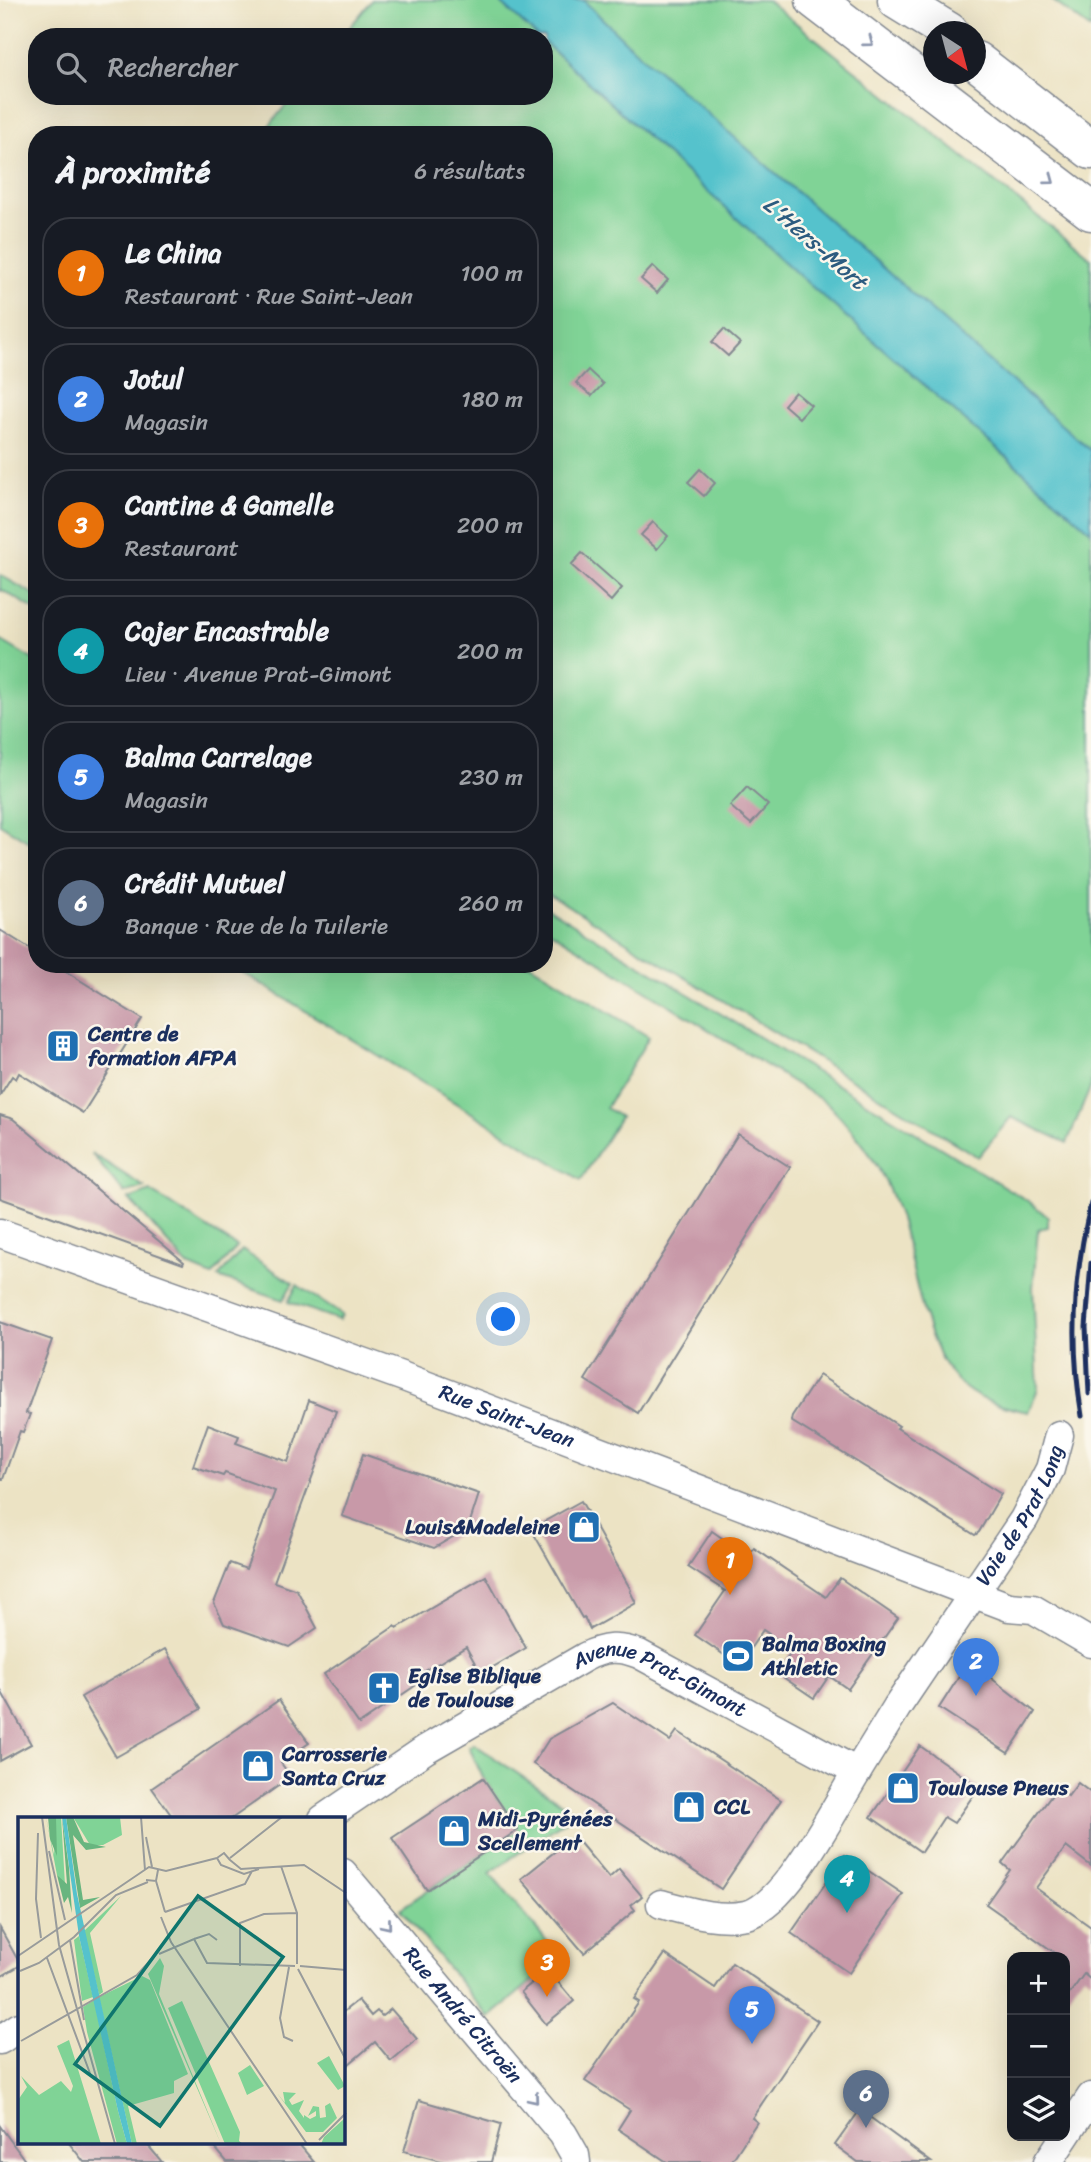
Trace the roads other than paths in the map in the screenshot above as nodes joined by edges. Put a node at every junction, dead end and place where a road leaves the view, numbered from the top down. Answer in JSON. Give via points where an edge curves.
{"nodes":[{"id":1,"x":815,"y":0,"type":"edge"},
{"id":2,"x":896,"y":0,"type":"edge"},
{"id":3,"x":923,"y":21,"type":"edge"},
{"id":4,"x":930,"y":21,"type":"edge"},
{"id":5,"x":986,"y":55,"type":"edge"},
{"id":6,"x":986,"y":69,"type":"edge"},
{"id":7,"x":1091,"y":118,"type":"edge"},
{"id":8,"x":1091,"y":150,"type":"edge"},
{"id":9,"x":1091,"y":211,"type":"edge"},
{"id":10,"x":0,"y":1233,"type":"edge"},
{"id":11,"x":1059,"y":1434,"type":"dead end"},
{"id":12,"x":976,"y":1594,"type":"junction"},
{"id":13,"x":1009,"y":1607,"type":"junction"},
{"id":14,"x":1091,"y":1643,"type":"edge"},
{"id":15,"x":1091,"y":1664,"type":"edge"},
{"id":16,"x":857,"y":1772,"type":"junction"},
{"id":17,"x":326,"y":1817,"type":"edge"},
{"id":18,"x":345,"y":1875,"type":"edge"},
{"id":19,"x":661,"y":1904,"type":"dead end"},
{"id":20,"x":18,"y":2028,"type":"edge"},
{"id":21,"x":0,"y":2040,"type":"edge"},
{"id":22,"x":1091,"y":2098,"type":"edge"},
{"id":23,"x":576,"y":2162,"type":"edge"},
{"id":24,"x":1048,"y":2162,"type":"edge"}],
"edges":[{"from":1,"to":9,"type":"highway","one_way":true},
{"from":2,"to":3,"type":"highway"},
{"from":2,"to":4,"type":"highway"},
{"from":5,"to":7,"type":"highway"},
{"from":6,"to":8,"type":"highway"},
{"from":10,"to":12,"type":"street","name":"Rue Saint-Jean","via":[[404,1377]]},
{"from":11,"to":12,"type":"street","name":"Voie de Prat Long","via":[[1040,1491]]},
{"from":12,"to":13,"type":"street","name":"Rue Saint-Jean"},
{"from":12,"to":16,"type":"street"},
{"from":13,"to":14,"type":"street","name":"Rue Saint-Jean","via":[[1033,1609]]},
{"from":13,"to":15,"type":"street","name":"Rue Saint-Jean","via":[[1025,1624]]},
{"from":16,"to":17,"type":"street","name":"Avenue Prat-Gimont","via":[[639,1654],[625,1648],[600,1649],[426,1749]]},
{"from":16,"to":19,"type":"street","via":[[824,1828],[765,1906],[731,1917]]},
{"from":18,"to":23,"type":"street","name":"Rue André Citroën","one_way":true,"via":[[563,2134]]},
{"from":20,"to":21,"type":"street"},
{"from":22,"to":24,"type":"street"}]}
